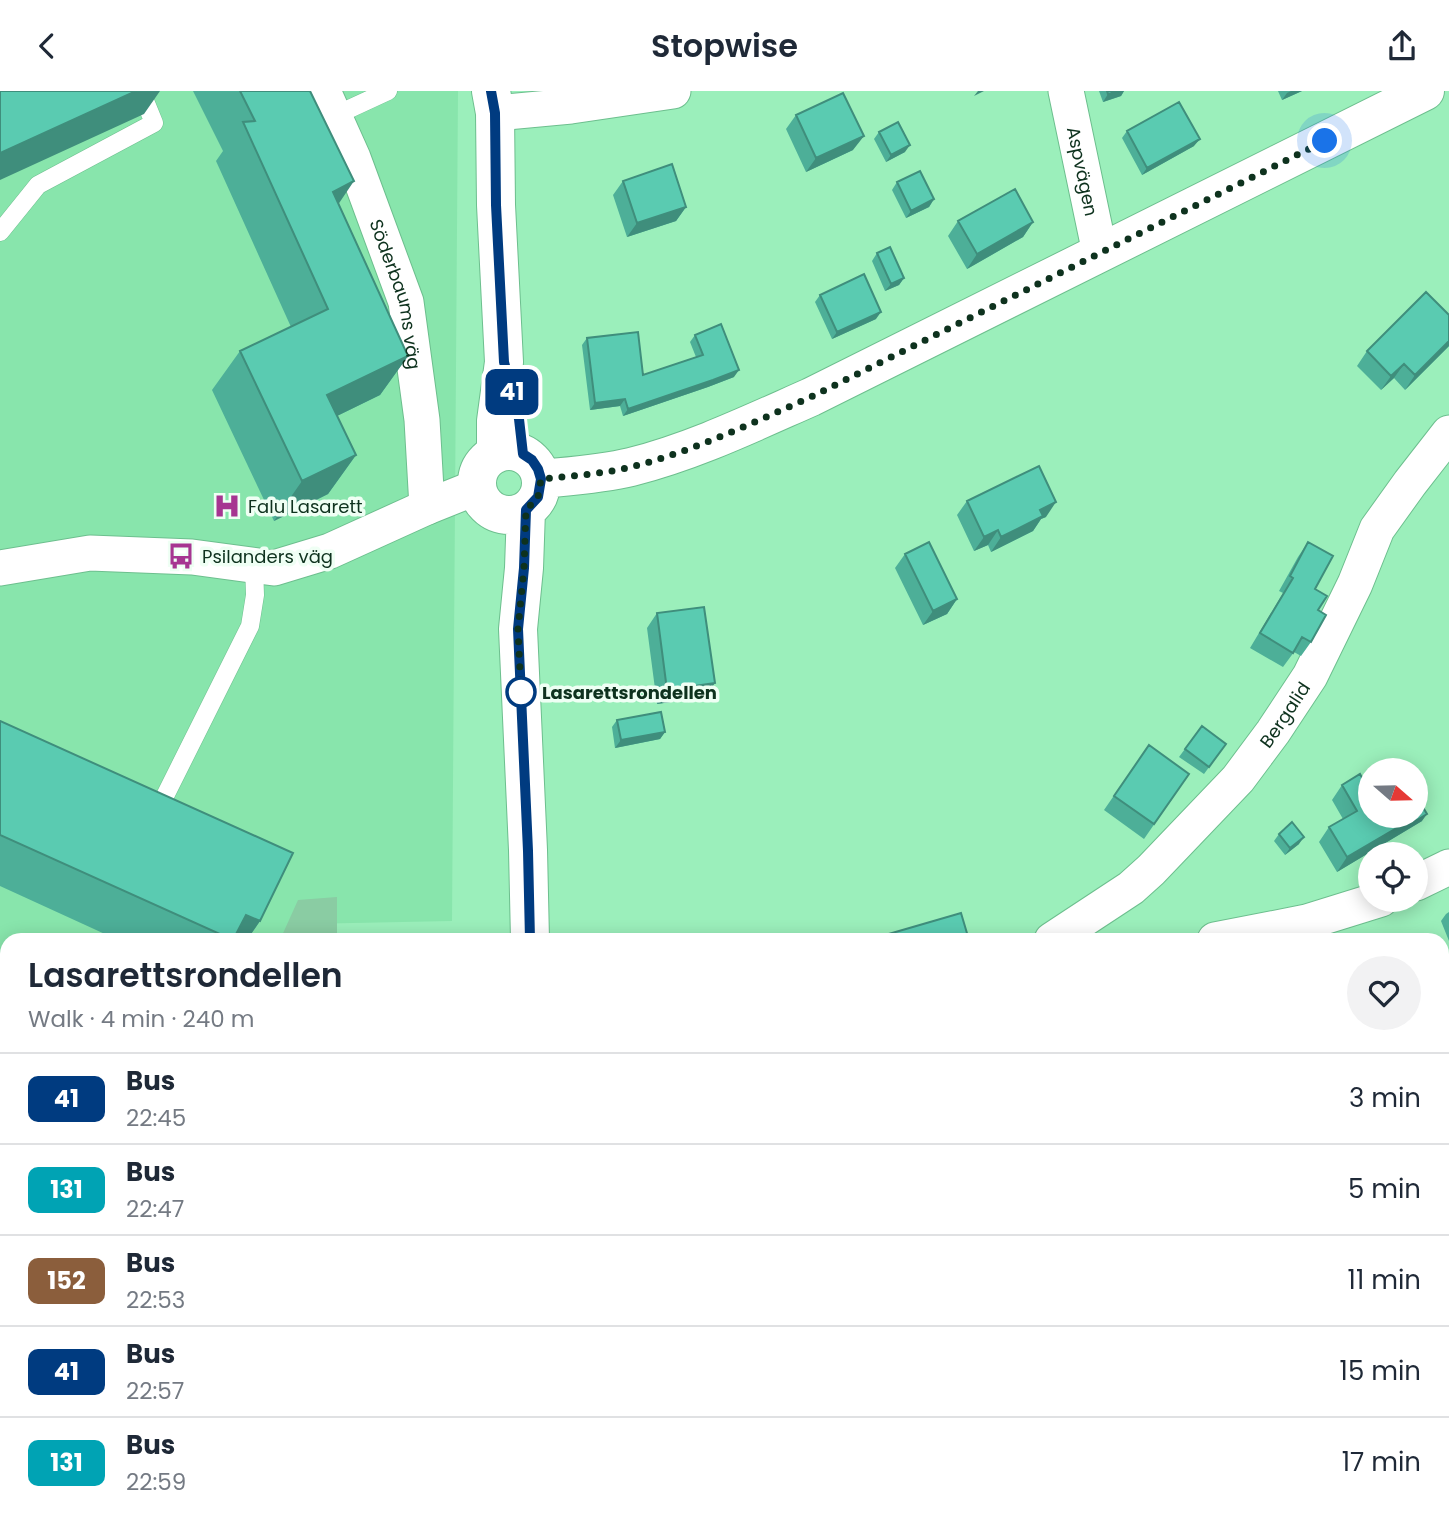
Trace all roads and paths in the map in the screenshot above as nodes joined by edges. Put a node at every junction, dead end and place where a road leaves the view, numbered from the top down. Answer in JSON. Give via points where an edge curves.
{"nodes":[{"id":1,"x":141,"y":91,"type":"edge"},
{"id":2,"x":387,"y":91,"type":"edge"},
{"id":3,"x":673,"y":91,"type":"edge"},
{"id":4,"x":1066,"y":91,"type":"edge"},
{"id":5,"x":1425,"y":91,"type":"edge"},
{"id":6,"x":493,"y":102,"type":"edge"},
{"id":7,"x":328,"y":104,"type":"edge"},
{"id":8,"x":0,"y":232,"type":"edge"},
{"id":9,"x":1100,"y":253,"type":"junction"},
{"id":10,"x":1449,"y":433,"type":"edge"},
{"id":11,"x":510,"y":483,"type":"junction"},
{"id":12,"x":427,"y":507,"type":"junction"},
{"id":13,"x":254,"y":565,"type":"junction"},
{"id":14,"x":0,"y":568,"type":"edge"},
{"id":15,"x":163,"y":800,"type":"edge"},
{"id":16,"x":1449,"y":867,"type":"edge"},
{"id":17,"x":1428,"y":877,"type":"edge"},
{"id":18,"x":1358,"y":906,"type":"edge"},
{"id":19,"x":530,"y":933,"type":"edge"},
{"id":20,"x":1063,"y":933,"type":"edge"},
{"id":21,"x":1251,"y":933,"type":"edge"}],
"edges":[{"from":1,"to":8,"type":"lane","via":[[154,123],[38,185]]},
{"from":2,"to":7,"type":"lane"},
{"from":3,"to":6,"type":"street","via":[[571,106]]},
{"from":4,"to":9,"type":"street","name":"Aspvägen"},
{"from":5,"to":9,"type":"street"},
{"from":6,"to":11,"type":"street","via":[[504,362],[496,421]]},
{"from":7,"to":12,"type":"street","name":"Söderbaums väg","via":[[406,302],[422,420]]},
{"from":9,"to":11,"type":"street","via":[[811,397],[695,447],[631,467]]},
{"from":10,"to":20,"type":"street","name":"Bergalid","via":[[1377,529],[1310,676],[1238,779],[1131,888]]},
{"from":11,"to":12,"type":"street"},
{"from":11,"to":19,"type":"street","via":[[524,568],[518,629]]},
{"from":12,"to":13,"type":"street","via":[[330,551],[274,568]]},
{"from":13,"to":14,"type":"street","via":[[192,557],[90,554]]},
{"from":13,"to":15,"type":"lane","via":[[256,595],[250,627]]},
{"from":16,"to":17,"type":"street"},
{"from":18,"to":21,"type":"street"}]}
